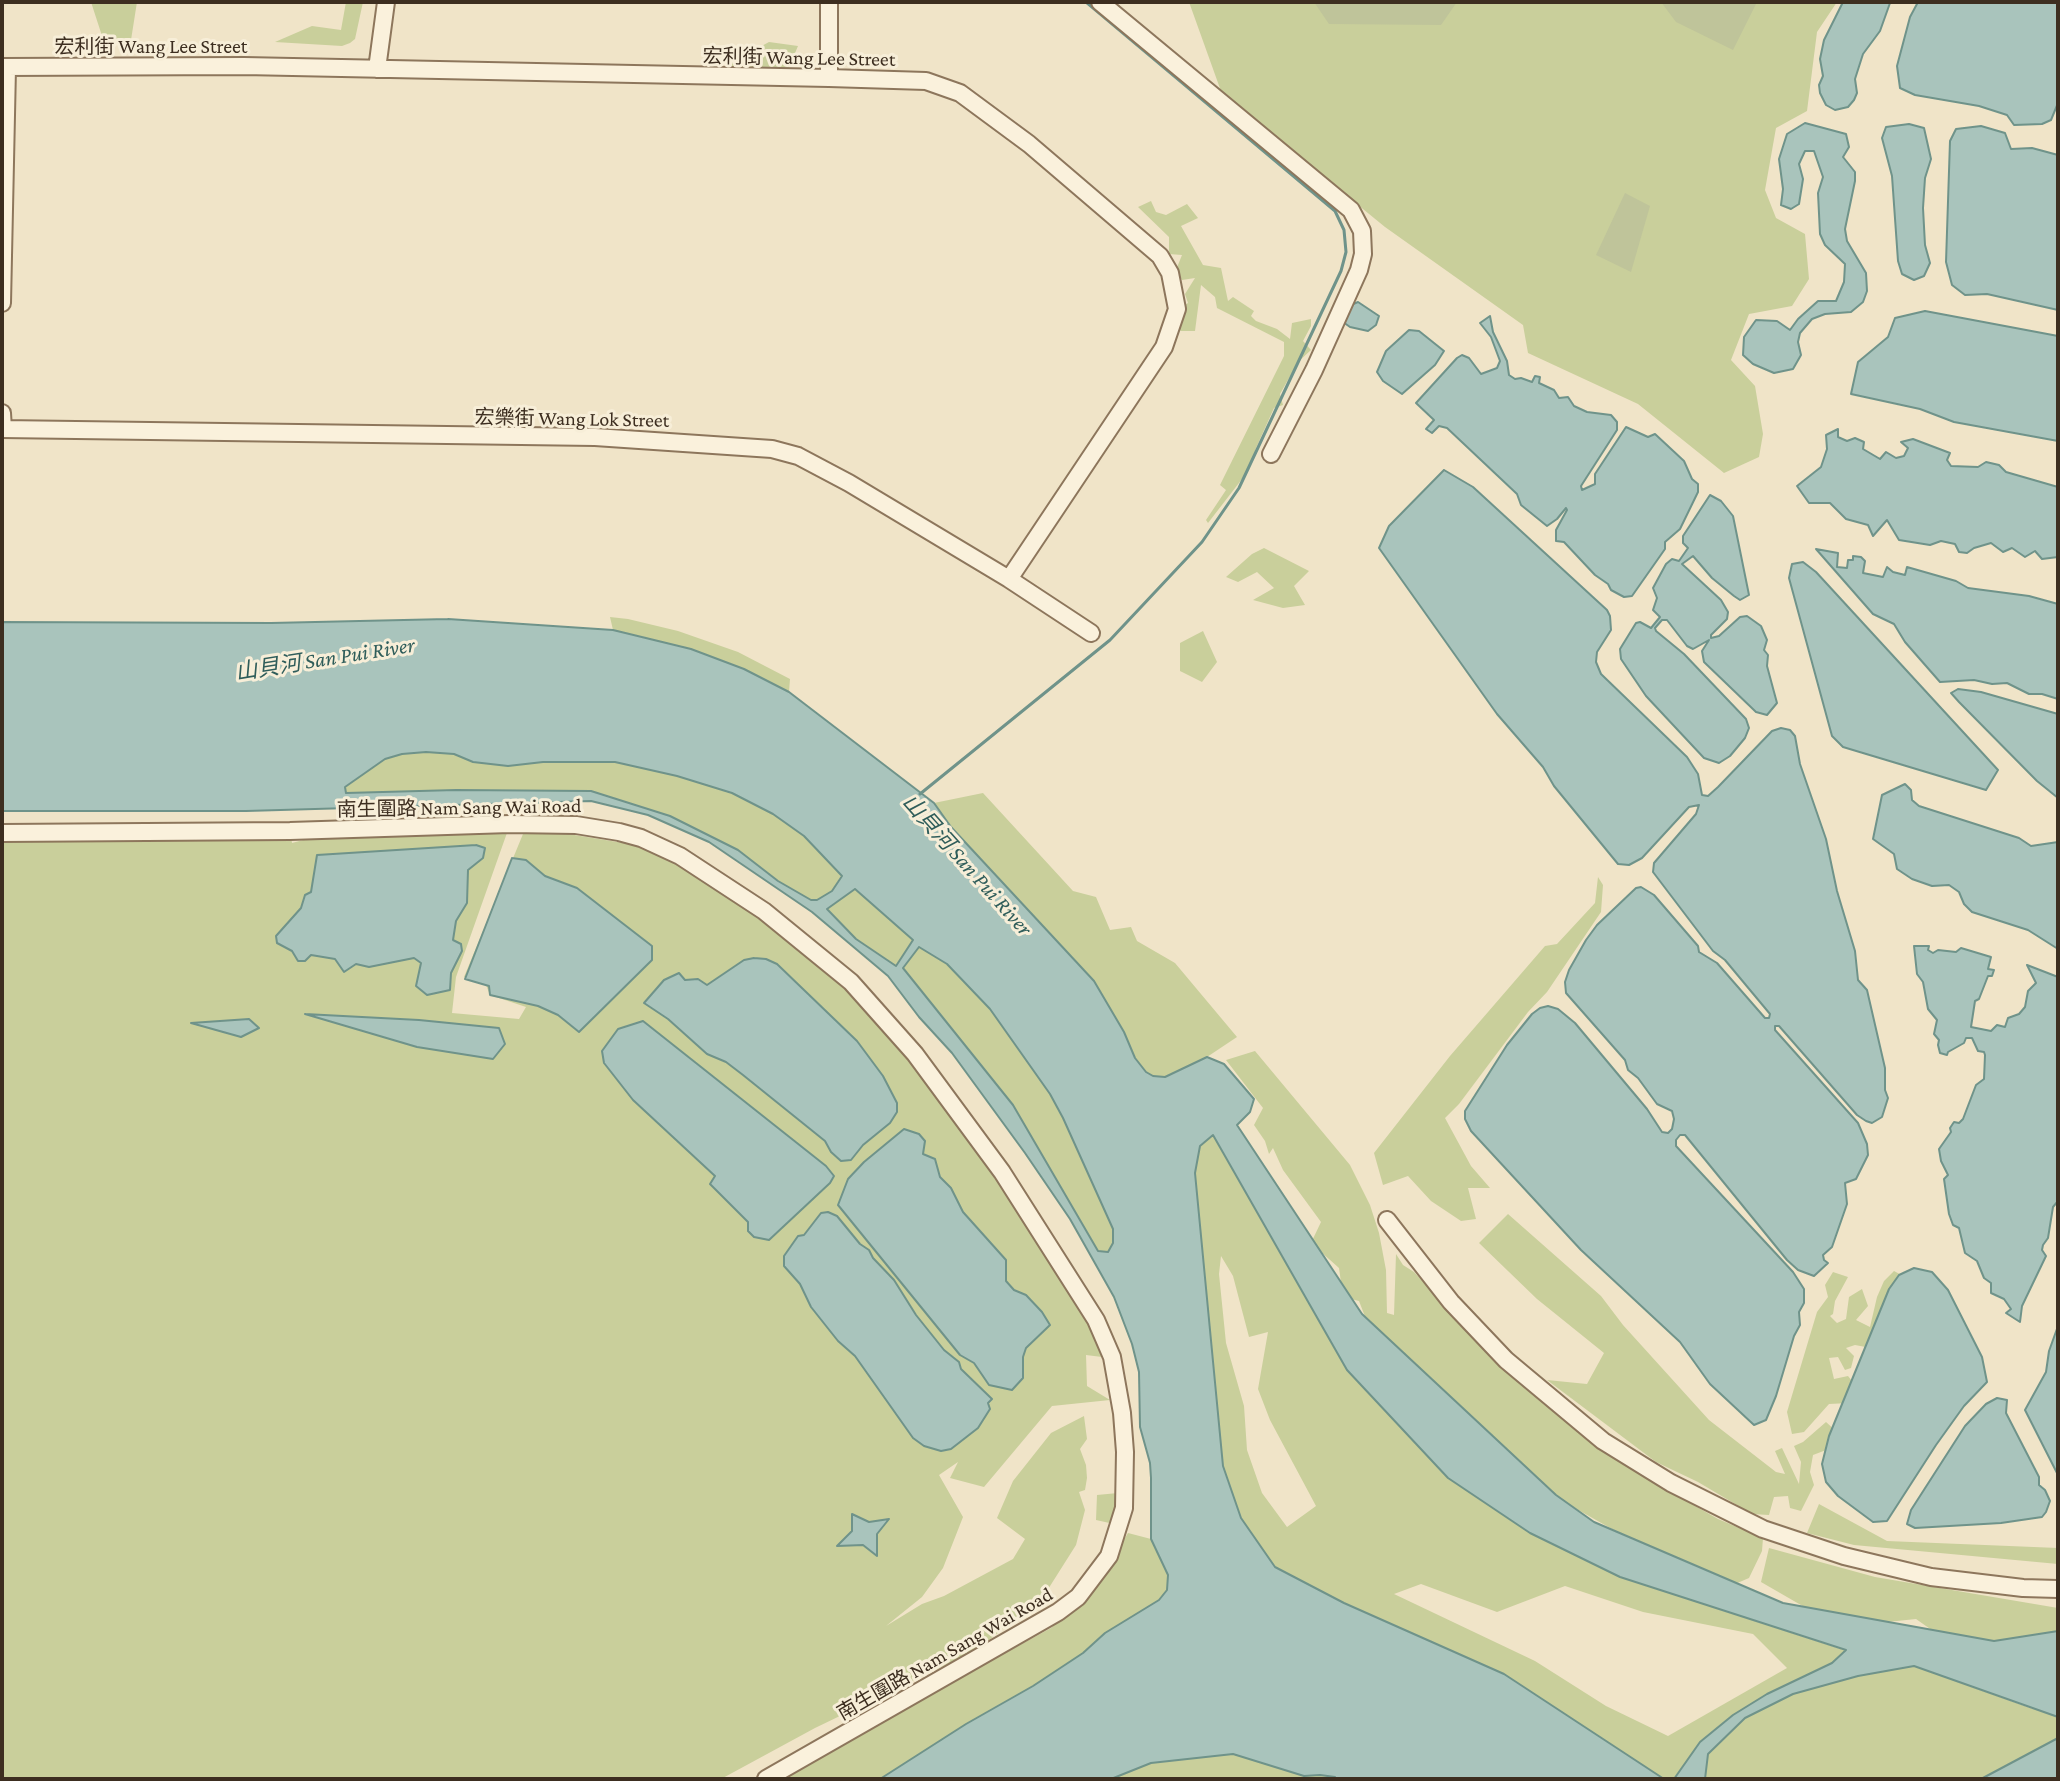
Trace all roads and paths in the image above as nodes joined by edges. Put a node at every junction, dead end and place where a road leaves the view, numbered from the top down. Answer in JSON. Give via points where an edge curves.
{"nodes":[{"id":1,"x":386,"y":2,"type":"edge"},
{"id":2,"x":829,"y":2,"type":"edge"},
{"id":3,"x":1100,"y":2,"type":"edge"},
{"id":4,"x":5,"y":68,"type":"edge"},
{"id":5,"x":377,"y":69,"type":"junction"},
{"id":6,"x":829,"y":78,"type":"junction"},
{"id":7,"x":2,"y":303,"type":"edge"},
{"id":8,"x":2,"y":413,"type":"edge"},
{"id":9,"x":2,"y":429,"type":"edge"},
{"id":10,"x":1271,"y":454,"type":"dead end"},
{"id":11,"x":1009,"y":579,"type":"junction"},
{"id":12,"x":1091,"y":633,"type":"dead end"},
{"id":13,"x":2,"y":833,"type":"edge"},
{"id":14,"x":1387,"y":1220,"type":"dead end"},
{"id":15,"x":2058,"y":1589,"type":"edge"},
{"id":16,"x":766,"y":1779,"type":"edge"}],
"edges":[{"from":1,"to":5,"type":"street"},
{"from":2,"to":6,"type":"street"},
{"from":3,"to":10,"type":"street","via":[[1351,210],[1362,231],[1359,270]]},
{"from":4,"to":5,"type":"street","name":"宏利街 Wang Lee Street"},
{"from":4,"to":7,"type":"street"},
{"from":5,"to":6,"type":"street","name":"宏利街 Wang Lee Street"},
{"from":6,"to":11,"type":"street","name":"宏利街 Wang Lee Street","via":[[926,81],[960,93],[1148,245],[1170,273],[1177,309],[1164,347]]},
{"from":8,"to":9,"type":"street"},
{"from":9,"to":11,"type":"street","name":"宏樂街 Wang Lok Street","via":[[595,437],[772,449],[798,456],[849,483]]},
{"from":11,"to":12,"type":"street","name":"宏樂街 Wang Lok Street"},
{"from":13,"to":16,"type":"street","name":"南生圍路 Nam Sang Wai Road","via":[[510,824],[619,832],[680,856],[764,911],[851,982],[915,1054],[1002,1172],[1096,1320],[1112,1357],[1122,1413],[1124,1508],[1109,1556],[1078,1597]]},
{"from":14,"to":15,"type":"street","via":[[1451,1302],[1506,1360],[1603,1441],[1671,1483],[1763,1529],[1844,1556],[1931,1577]]}]}
